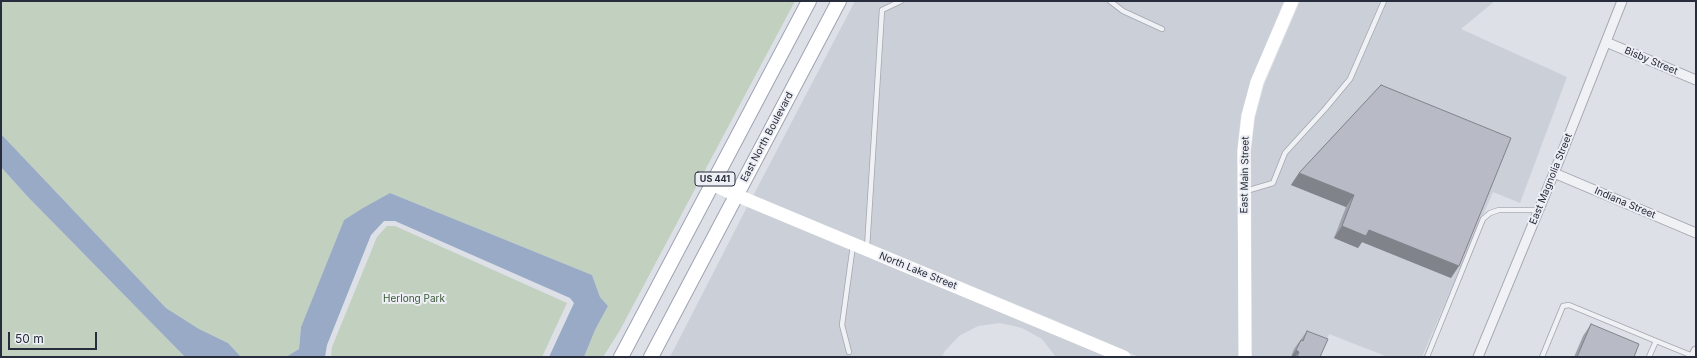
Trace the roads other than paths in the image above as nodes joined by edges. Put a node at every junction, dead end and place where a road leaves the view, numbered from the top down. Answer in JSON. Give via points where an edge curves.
{"nodes":[{"id":1,"x":809,"y":1,"type":"edge"},
{"id":2,"x":839,"y":1,"type":"edge"},
{"id":3,"x":901,"y":1,"type":"edge"},
{"id":4,"x":1110,"y":1,"type":"edge"},
{"id":5,"x":1292,"y":1,"type":"edge"},
{"id":6,"x":1384,"y":1,"type":"edge"},
{"id":7,"x":1622,"y":1,"type":"edge"},
{"id":8,"x":1162,"y":29,"type":"dead end"},
{"id":9,"x":1606,"y":42,"type":"junction"},
{"id":10,"x":1696,"y":80,"type":"edge"},
{"id":11,"x":1554,"y":173,"type":"junction"},
{"id":12,"x":712,"y":184,"type":"junction"},
{"id":13,"x":1244,"y":192,"type":"junction"},
{"id":14,"x":736,"y":195,"type":"junction"},
{"id":15,"x":1538,"y":210,"type":"junction"},
{"id":16,"x":1696,"y":233,"type":"edge"},
{"id":17,"x":854,"y":244,"type":"junction"},
{"id":18,"x":867,"y":250,"type":"junction"},
{"id":19,"x":1656,"y":341,"type":"junction"},
{"id":20,"x":1696,"y":351,"type":"edge"},
{"id":21,"x":850,"y":352,"type":"dead end"},
{"id":22,"x":621,"y":357,"type":"edge"},
{"id":23,"x":651,"y":357,"type":"edge"},
{"id":24,"x":1124,"y":357,"type":"edge"},
{"id":25,"x":1246,"y":357,"type":"edge"},
{"id":26,"x":1427,"y":357,"type":"edge"},
{"id":27,"x":1478,"y":357,"type":"edge"},
{"id":28,"x":1542,"y":357,"type":"edge"},
{"id":29,"x":1649,"y":357,"type":"edge"},
{"id":30,"x":1693,"y":357,"type":"edge"}],
"edges":[{"from":1,"to":12,"type":"main road","number":"US 441"},
{"from":2,"to":14,"type":"main road","name":"East North Boulevard","number":"US 441"},
{"from":3,"to":18,"type":"lane","via":[[882,10]]},
{"from":4,"to":8,"type":"lane","via":[[1124,11]]},
{"from":5,"to":13,"type":"street","name":"East Main Street","via":[[1257,82],[1248,116],[1244,150]]},
{"from":6,"to":13,"type":"lane","via":[[1350,79],[1285,153],[1273,183]]},
{"from":7,"to":9,"type":"street","name":"East Magnolia Street"},
{"from":9,"to":10,"type":"street","name":"Bisby Street"},
{"from":9,"to":11,"type":"street","name":"East Magnolia Street"},
{"from":11,"to":15,"type":"street","name":"East Magnolia Street"},
{"from":11,"to":16,"type":"street","name":"Indiana Street"},
{"from":12,"to":14,"type":"street","name":"North Lake Street"},
{"from":12,"to":22,"type":"main road","number":"US 441"},
{"from":13,"to":25,"type":"street","name":"East Main Street"},
{"from":14,"to":17,"type":"street","name":"North Lake Street"},
{"from":14,"to":23,"type":"main road","name":"East North Boulevard","number":"US 441"},
{"from":15,"to":26,"type":"lane","via":[[1499,210],[1483,219]]},
{"from":15,"to":27,"type":"street","name":"East Magnolia Street"},
{"from":17,"to":18,"type":"street","name":"North Lake Street"},
{"from":17,"to":21,"type":"lane","via":[[842,326]]},
{"from":18,"to":24,"type":"street","name":"North Lake Street"},
{"from":19,"to":28,"type":"lane","via":[[1569,305],[1563,306]]},
{"from":19,"to":29,"type":"lane"},
{"from":19,"to":30,"type":"lane"},
{"from":20,"to":30,"type":"street"}]}
